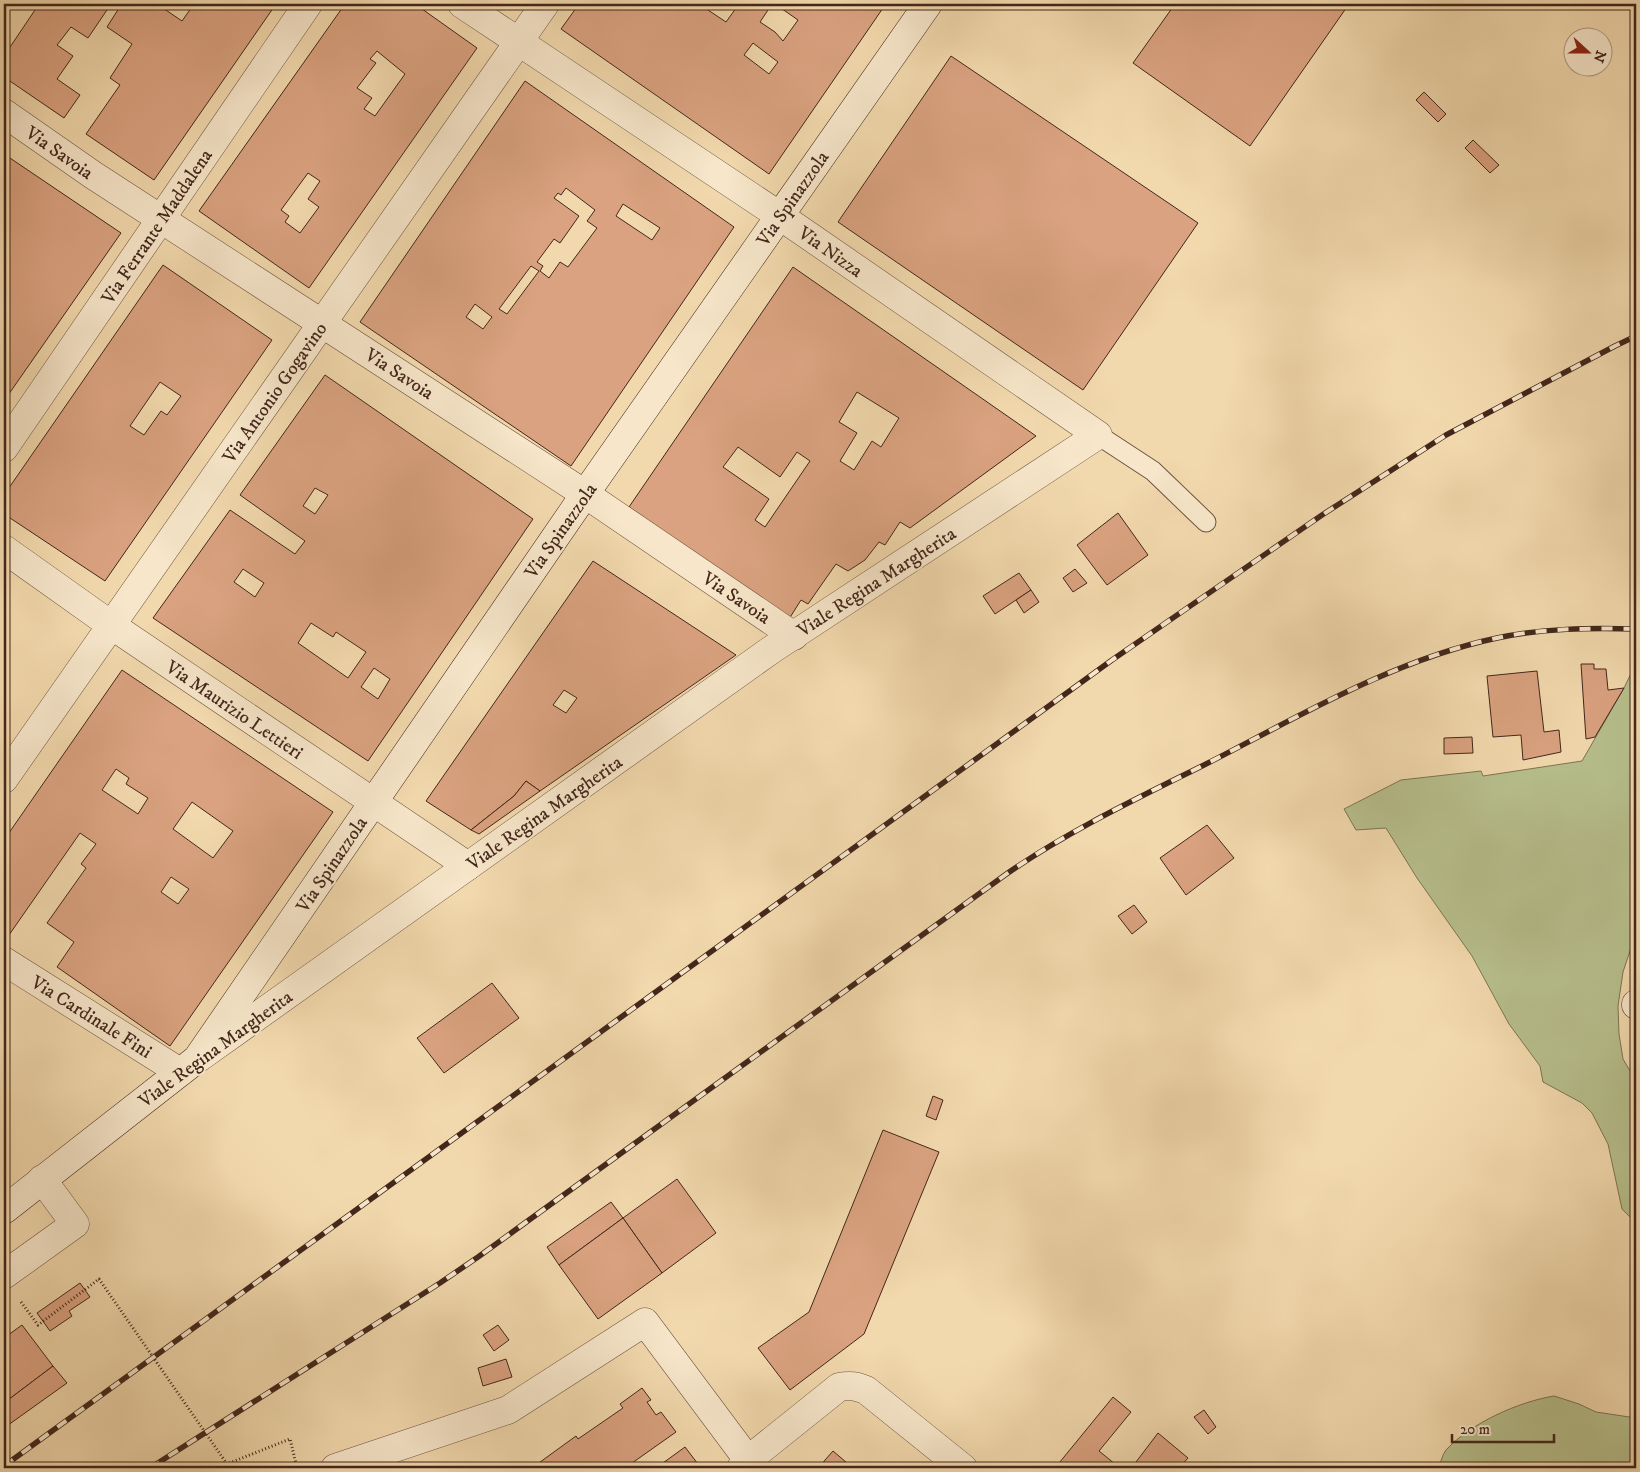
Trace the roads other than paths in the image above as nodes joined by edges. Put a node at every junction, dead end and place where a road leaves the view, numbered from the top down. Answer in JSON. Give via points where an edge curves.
{"nodes":[{"id":1,"x":308,"y":4,"type":"edge"},
{"id":2,"x":462,"y":4,"type":"edge"},
{"id":3,"x":544,"y":4,"type":"edge"},
{"id":4,"x":928,"y":4,"type":"edge"},
{"id":5,"x":518,"y":42,"type":"junction"},
{"id":6,"x":4,"y":113,"type":"edge"},
{"id":7,"x":780,"y":216,"type":"junction"},
{"id":8,"x":161,"y":219,"type":"junction"},
{"id":9,"x":322,"y":323,"type":"junction"},
{"id":10,"x":1098,"y":435,"type":"junction"},
{"id":11,"x":4,"y":448,"type":"edge"},
{"id":12,"x":585,"y":494,"type":"junction"},
{"id":13,"x":1206,"y":522,"type":"dead end"},
{"id":14,"x":4,"y":549,"type":"edge"},
{"id":15,"x":111,"y":625,"type":"junction"},
{"id":16,"x":794,"y":636,"type":"junction"},
{"id":17,"x":4,"y":779,"type":"edge"},
{"id":18,"x":373,"y":802,"type":"junction"},
{"id":19,"x":468,"y":866,"type":"junction"},
{"id":20,"x":4,"y":961,"type":"edge"},
{"id":21,"x":188,"y":1066,"type":"junction"},
{"id":22,"x":42,"y":1179,"type":"junction"},
{"id":23,"x":4,"y":1210,"type":"edge"},
{"id":24,"x":4,"y":1275,"type":"edge"},
{"id":25,"x":744,"y":1464,"type":"edge"},
{"id":26,"x":335,"y":1468,"type":"edge"},
{"id":27,"x":963,"y":1468,"type":"edge"}],
"edges":[{"from":1,"to":8,"type":"street","name":"Via Ferrante Maddalena"},
{"from":2,"to":5,"type":"street","name":"Via Nizza"},
{"from":3,"to":5,"type":"street","name":"Via Antonio Gogavino"},
{"from":4,"to":7,"type":"street","name":"Via Spinazzola"},
{"from":5,"to":7,"type":"street","name":"Via Nizza"},
{"from":5,"to":9,"type":"street","name":"Via Antonio Gogavino"},
{"from":6,"to":8,"type":"street","name":"Via Savoia"},
{"from":7,"to":10,"type":"street","name":"Via Nizza"},
{"from":7,"to":12,"type":"street","name":"Via Spinazzola"},
{"from":8,"to":9,"type":"street","name":"Via Savoia"},
{"from":8,"to":11,"type":"street","name":"Via Ferrante Maddalena"},
{"from":9,"to":12,"type":"street","name":"Via Savoia"},
{"from":9,"to":15,"type":"street","name":"Via Antonio Gogavino"},
{"from":10,"to":13,"type":"lane","via":[[1153,471]]},
{"from":10,"to":16,"type":"street","name":"Viale Regina Margherita"},
{"from":12,"to":16,"type":"street","name":"Via Savoia"},
{"from":12,"to":18,"type":"street","name":"Via Spinazzola"},
{"from":14,"to":15,"type":"street","name":"Via Maurizio Lettieri"},
{"from":15,"to":17,"type":"street","name":"Via Antonio Gogavino"},
{"from":15,"to":18,"type":"street","name":"Via Maurizio Lettieri"},
{"from":16,"to":19,"type":"street","name":"Viale Regina Margherita"},
{"from":18,"to":19,"type":"street","name":"Via Maurizio Lettieri"},
{"from":18,"to":21,"type":"street","name":"Via Spinazzola"},
{"from":19,"to":21,"type":"street","name":"Viale Regina Margherita"},
{"from":20,"to":21,"type":"street","name":"Via Cardinale Fini"},
{"from":21,"to":22,"type":"street","name":"Viale Regina Margherita"},
{"from":22,"to":23,"type":"street","name":"Viale Regina Margherita"},
{"from":22,"to":24,"type":"street","via":[[75,1224]]},
{"from":25,"to":26,"type":"street","via":[[645,1322],[508,1410]]},
{"from":25,"to":27,"type":"street","via":[[839,1387],[849,1385],[866,1390]]}]}
